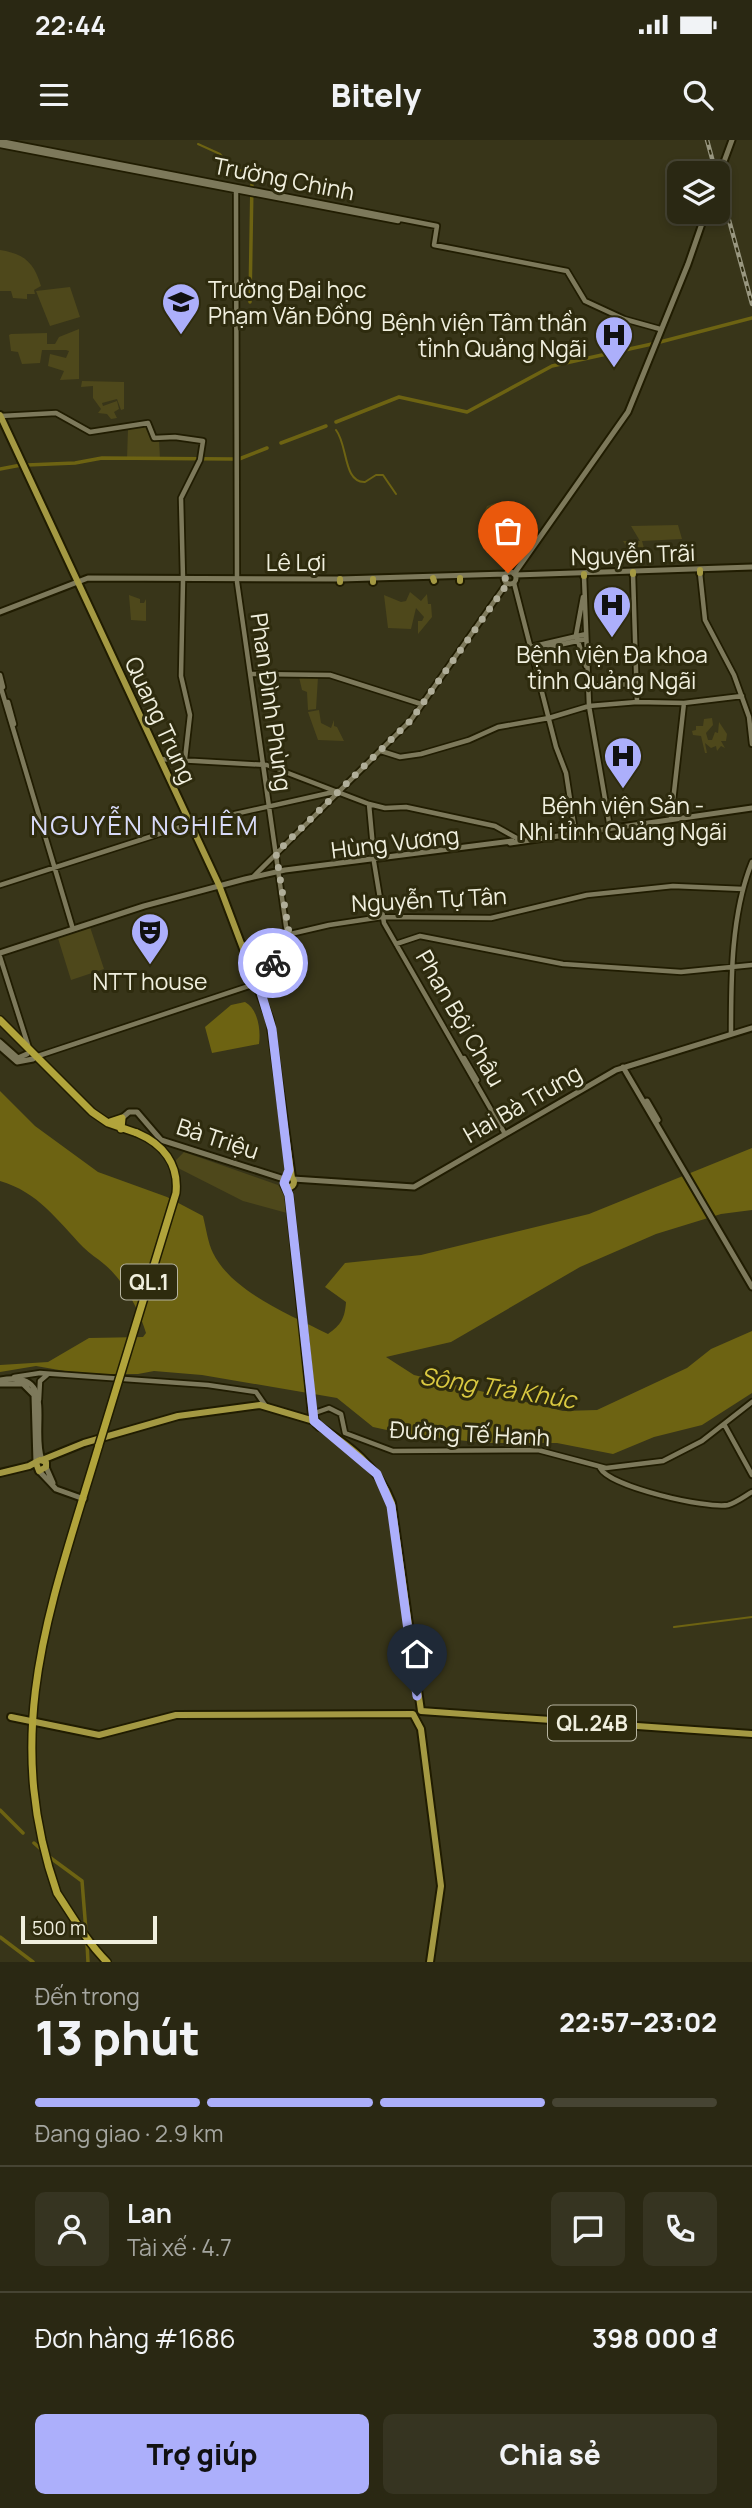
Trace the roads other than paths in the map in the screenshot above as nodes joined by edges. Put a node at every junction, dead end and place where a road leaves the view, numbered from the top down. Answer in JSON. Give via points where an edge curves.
{"nodes":[{"id":1,"x":732,"y":140,"type":"edge"},
{"id":2,"x":0,"y":143,"type":"edge"},
{"id":3,"x":724,"y":161,"type":"edge"},
{"id":4,"x":150,"y":172,"type":"junction"},
{"id":5,"x":236,"y":190,"type":"junction"},
{"id":6,"x":251,"y":191,"type":"junction"},
{"id":7,"x":701,"y":224,"type":"edge"},
{"id":8,"x":660,"y":329,"type":"junction"},
{"id":9,"x":0,"y":416,"type":"edge"},
{"id":10,"x":752,"y":569,"type":"edge"},
{"id":11,"x":700,"y":571,"type":"junction"},
{"id":12,"x":633,"y":573,"type":"junction"},
{"id":13,"x":584,"y":575,"type":"junction"},
{"id":14,"x":512,"y":579,"type":"junction"},
{"id":15,"x":82,"y":580,"type":"junction"},
{"id":16,"x":183,"y":580,"type":"junction"},
{"id":17,"x":237,"y":581,"type":"junction"},
{"id":18,"x":583,"y":608,"type":"junction"},
{"id":19,"x":0,"y":612,"type":"edge"},
{"id":20,"x":586,"y":636,"type":"junction"},
{"id":21,"x":576,"y":637,"type":"junction"},
{"id":22,"x":531,"y":649,"type":"junction"},
{"id":23,"x":587,"y":670,"type":"junction"},
{"id":24,"x":251,"y":674,"type":"junction"},
{"id":25,"x":0,"y":676,"type":"edge"},
{"id":26,"x":1,"y":684,"type":"edge"},
{"id":27,"x":636,"y":684,"type":"junction"},
{"id":28,"x":587,"y":686,"type":"junction"},
{"id":29,"x":742,"y":696,"type":"junction"},
{"id":30,"x":637,"y":702,"type":"junction"},
{"id":31,"x":421,"y":704,"type":"junction"},
{"id":32,"x":684,"y":704,"type":"junction"},
{"id":33,"x":589,"y":706,"type":"junction"},
{"id":34,"x":549,"y":718,"type":"junction"},
{"id":35,"x":752,"y":744,"type":"edge"},
{"id":36,"x":381,"y":751,"type":"junction"},
{"id":37,"x":160,"y":759,"type":"junction"},
{"id":38,"x":185,"y":759,"type":"junction"},
{"id":39,"x":264,"y":765,"type":"junction"},
{"id":40,"x":339,"y":791,"type":"junction"},
{"id":41,"x":369,"y":804,"type":"junction"},
{"id":42,"x":270,"y":806,"type":"junction"},
{"id":43,"x":752,"y":808,"type":"edge"},
{"id":44,"x":671,"y":819,"type":"junction"},
{"id":45,"x":190,"y":824,"type":"junction"},
{"id":46,"x":610,"y":828,"type":"junction"},
{"id":47,"x":575,"y":832,"type":"junction"},
{"id":48,"x":520,"y":839,"type":"junction"},
{"id":49,"x":276,"y":853,"type":"junction"},
{"id":50,"x":374,"y":860,"type":"junction"},
{"id":51,"x":752,"y":862,"type":"edge"},
{"id":52,"x":55,"y":868,"type":"junction"},
{"id":53,"x":280,"y":873,"type":"junction"},
{"id":54,"x":254,"y":877,"type":"junction"},
{"id":55,"x":0,"y":885,"type":"edge"},
{"id":56,"x":219,"y":885,"type":"junction"},
{"id":57,"x":743,"y":889,"type":"junction"},
{"id":58,"x":383,"y":919,"type":"junction"},
{"id":59,"x":72,"y":926,"type":"junction"},
{"id":60,"x":289,"y":933,"type":"junction"},
{"id":61,"x":397,"y":944,"type":"junction"},
{"id":62,"x":243,"y":945,"type":"junction"},
{"id":63,"x":0,"y":953,"type":"edge"},
{"id":64,"x":752,"y":965,"type":"edge"},
{"id":65,"x":731,"y":967,"type":"junction"},
{"id":66,"x":258,"y":983,"type":"junction"},
{"id":67,"x":0,"y":1022,"type":"edge"},
{"id":68,"x":752,"y":1028,"type":"edge"},
{"id":69,"x":731,"y":1034,"type":"junction"},
{"id":70,"x":0,"y":1044,"type":"edge"},
{"id":71,"x":26,"y":1057,"type":"junction"},
{"id":72,"x":625,"y":1066,"type":"junction"},
{"id":73,"x":122,"y":1126,"type":"junction"},
{"id":74,"x":506,"y":1133,"type":"junction"},
{"id":75,"x":678,"y":1156,"type":"junction"},
{"id":76,"x":289,"y":1181,"type":"junction"},
{"id":77,"x":752,"y":1280,"type":"edge"},
{"id":78,"x":752,"y":1287,"type":"edge"},
{"id":79,"x":47,"y":1375,"type":"junction"},
{"id":80,"x":2,"y":1381,"type":"edge"},
{"id":81,"x":254,"y":1392,"type":"junction"},
{"id":82,"x":39,"y":1400,"type":"junction"},
{"id":83,"x":752,"y":1402,"type":"edge"},
{"id":84,"x":258,"y":1405,"type":"junction"},
{"id":85,"x":266,"y":1406,"type":"junction"},
{"id":86,"x":37,"y":1420,"type":"junction"},
{"id":87,"x":314,"y":1420,"type":"junction"},
{"id":88,"x":724,"y":1424,"type":"junction"},
{"id":89,"x":41,"y":1466,"type":"junction"},
{"id":90,"x":600,"y":1468,"type":"junction"},
{"id":91,"x":0,"y":1473,"type":"edge"},
{"id":92,"x":752,"y":1475,"type":"edge"},
{"id":93,"x":752,"y":1492,"type":"edge"},
{"id":94,"x":80,"y":1497,"type":"junction"},
{"id":95,"x":44,"y":1602,"type":"dead end"},
{"id":96,"x":38,"y":1622,"type":"dead end"},
{"id":97,"x":12,"y":1713,"type":"joint"},
{"id":98,"x":419,"y":1714,"type":"junction"},
{"id":99,"x":11,"y":1728,"type":"dead end"},
{"id":100,"x":752,"y":1734,"type":"edge"},
{"id":101,"x":31,"y":1839,"type":"dead end"},
{"id":102,"x":39,"y":1863,"type":"dead end"},
{"id":103,"x":107,"y":1962,"type":"edge"},
{"id":104,"x":113,"y":1962,"type":"edge"},
{"id":105,"x":430,"y":1962,"type":"edge"}],
"edges":[{"from":1,"to":3,"type":"main road"},
{"from":2,"to":4,"type":"street","name":"Trường Chinh"},
{"from":4,"to":5,"type":"street","name":"Trường Chinh"},
{"from":4,"to":6,"type":"street","name":"Trường Chinh"},
{"from":5,"to":6,"type":"street","name":"Trường Chinh"},
{"from":5,"to":17,"type":"street","name":"Phan Đình Phùng"},
{"from":6,"to":8,"type":"street","name":"Trường Chinh","via":[[437,228],[434,246],[567,271],[585,302]]},
{"from":7,"to":8,"type":"main road"},
{"from":8,"to":14,"type":"main road","via":[[625,416]]},
{"from":9,"to":15,"type":"main road","name":"Quang Trung"},
{"from":9,"to":16,"type":"street","via":[[56,413],[90,432],[148,423],[154,438],[203,441],[200,459],[181,498]]},
{"from":10,"to":11,"type":"main road","name":"Nguyễn Trãi"},
{"from":11,"to":12,"type":"main road","name":"Nguyễn Trãi"},
{"from":11,"to":29,"type":"street","via":[[706,623]]},
{"from":12,"to":13,"type":"main road","name":"Nguyễn Trãi"},
{"from":12,"to":27,"type":"street"},
{"from":13,"to":14,"type":"main road","name":"Nguyễn Trãi"},
{"from":13,"to":18,"type":"street"},
{"from":14,"to":17,"type":"main road","name":"Lê Lợi"},
{"from":14,"to":22,"type":"street"},
{"from":14,"to":31,"type":"street"},
{"from":15,"to":16,"type":"main road","name":"Lê Lợi"},
{"from":15,"to":19,"type":"main road"},
{"from":15,"to":37,"type":"main road","name":"Quang Trung"},
{"from":16,"to":17,"type":"main road","name":"Lê Lợi"},
{"from":16,"to":38,"type":"street","via":[[181,676],[190,715]]},
{"from":17,"to":24,"type":"street","name":"Phan Đình Phùng"},
{"from":18,"to":20,"type":"street"},
{"from":18,"to":21,"type":"street"},
{"from":20,"to":21,"type":"street"},
{"from":20,"to":23,"type":"street"},
{"from":21,"to":22,"type":"street"},
{"from":21,"to":23,"type":"street"},
{"from":22,"to":34,"type":"street"},
{"from":23,"to":28,"type":"street"},
{"from":24,"to":31,"type":"street","via":[[325,674]]},
{"from":24,"to":39,"type":"street","name":"Phan Đình Phùng"},
{"from":25,"to":26,"type":"street"},
{"from":26,"to":52,"type":"street"},
{"from":27,"to":28,"type":"street"},
{"from":27,"to":30,"type":"street"},
{"from":28,"to":33,"type":"street"},
{"from":29,"to":32,"type":"street"},
{"from":29,"to":35,"type":"street"},
{"from":30,"to":32,"type":"street"},
{"from":30,"to":33,"type":"street"},
{"from":31,"to":36,"type":"street"},
{"from":32,"to":44,"type":"street"},
{"from":33,"to":34,"type":"street"},
{"from":33,"to":46,"type":"street"},
{"from":34,"to":36,"type":"street","via":[[498,727],[407,757]]},
{"from":34,"to":47,"type":"street","via":[[566,773]]},
{"from":36,"to":40,"type":"street"},
{"from":37,"to":38,"type":"street"},
{"from":37,"to":45,"type":"main road","name":"Quang Trung"},
{"from":38,"to":39,"type":"street"},
{"from":39,"to":40,"type":"street"},
{"from":39,"to":42,"type":"street","name":"Phan Đình Phùng"},
{"from":40,"to":41,"type":"street"},
{"from":40,"to":42,"type":"street"},
{"from":40,"to":49,"type":"street"},
{"from":41,"to":48,"type":"street","via":[[487,824]]},
{"from":41,"to":50,"type":"street","name":"Phan Bội Châu"},
{"from":42,"to":45,"type":"street"},
{"from":42,"to":49,"type":"street","name":"Phan Đình Phùng"},
{"from":43,"to":44,"type":"main road","name":"Hùng Vương"},
{"from":44,"to":46,"type":"main road","name":"Hùng Vương"},
{"from":45,"to":52,"type":"street"},
{"from":45,"to":56,"type":"main road","name":"Quang Trung"},
{"from":46,"to":47,"type":"main road","name":"Hùng Vương"},
{"from":47,"to":48,"type":"main road","name":"Hùng Vương"},
{"from":48,"to":50,"type":"main road","name":"Hùng Vương"},
{"from":49,"to":53,"type":"street","name":"Phan Đình Phùng"},
{"from":49,"to":54,"type":"street"},
{"from":50,"to":53,"type":"main road","name":"Hùng Vương"},
{"from":50,"to":58,"type":"street","name":"Phan Bội Châu"},
{"from":51,"to":57,"type":"street"},
{"from":52,"to":55,"type":"street"},
{"from":52,"to":59,"type":"street"},
{"from":53,"to":54,"type":"main road","name":"Hùng Vương"},
{"from":53,"to":60,"type":"street","name":"Phan Đình Phùng"},
{"from":54,"to":56,"type":"main road","name":"Hùng Vương"},
{"from":56,"to":59,"type":"main road","name":"Hùng Vương"},
{"from":56,"to":62,"type":"main road","name":"Quang Trung"},
{"from":57,"to":58,"type":"street","name":"Nguyễn Tự Tân","via":[[673,886],[587,895],[491,918]]},
{"from":57,"to":65,"type":"street"},
{"from":58,"to":60,"type":"street","name":"Nguyễn Tự Tân"},
{"from":58,"to":61,"type":"street","name":"Phan Bội Châu"},
{"from":59,"to":63,"type":"main road","name":"Hùng Vương"},
{"from":60,"to":62,"type":"street","name":"Nguyễn Tự Tân"},
{"from":60,"to":66,"type":"street"},
{"from":61,"to":65,"type":"street","via":[[420,936],[565,964],[681,972]]},
{"from":61,"to":74,"type":"street","name":"Phan Bội Châu"},
{"from":62,"to":66,"type":"main road","name":"Quang Trung"},
{"from":63,"to":71,"type":"street"},
{"from":64,"to":65,"type":"street"},
{"from":65,"to":69,"type":"street"},
{"from":66,"to":71,"type":"street"},
{"from":66,"to":76,"type":"main road","name":"Quang Trung","via":[[272,1029]]},
{"from":67,"to":71,"type":"highway","name":"Bà Triệu","number":"QL.1"},
{"from":68,"to":69,"type":"main road","name":"Hai Bà Trưng"},
{"from":69,"to":72,"type":"main road","name":"Hai Bà Trưng"},
{"from":70,"to":71,"type":"main road"},
{"from":71,"to":73,"type":"highway","name":"Bà Triệu","number":"QL.1","via":[[93,1115]]},
{"from":72,"to":74,"type":"main road","name":"Hai Bà Trưng"},
{"from":72,"to":75,"type":"main road"},
{"from":73,"to":76,"type":"main road","name":"Bà Triệu","via":[[129,1112],[137,1112],[161,1140]]},
{"from":73,"to":94,"type":"highway","number":"QL.1","bridge":true,"via":[[155,1142],[167,1155],[176,1193]]},
{"from":74,"to":76,"type":"main road","name":"Hai Bà Trưng","via":[[414,1187]]},
{"from":75,"to":77,"type":"main road"},
{"from":75,"to":78,"type":"main road"},
{"from":76,"to":87,"type":"main road"},
{"from":79,"to":80,"type":"street"},
{"from":79,"to":81,"type":"street"},
{"from":79,"to":82,"type":"street","via":[[40,1381]]},
{"from":80,"to":82,"type":"main road","via":[[31,1384]]},
{"from":80,"to":86,"type":"main road","via":[[31,1390]]},
{"from":81,"to":84,"type":"street"},
{"from":81,"to":85,"type":"street"},
{"from":82,"to":86,"type":"main road"},
{"from":83,"to":88,"type":"street","name":"Đường Tế Hanh"},
{"from":84,"to":85,"type":"main road"},
{"from":84,"to":89,"type":"main road","via":[[158,1420],[84,1443]]},
{"from":85,"to":87,"type":"main road"},
{"from":86,"to":89,"type":"main road"},
{"from":87,"to":90,"type":"street","name":"Đường Tế Hanh","via":[[329,1408],[341,1414],[345,1433],[393,1451],[538,1450]]},
{"from":87,"to":98,"type":"main road","via":[[377,1474],[391,1506]]},
{"from":88,"to":90,"type":"street","name":"Đường Tế Hanh","via":[[663,1461]]},
{"from":88,"to":92,"type":"street"},
{"from":89,"to":91,"type":"main road"},
{"from":89,"to":94,"type":"main road","via":[[57,1489]]},
{"from":90,"to":93,"type":"street","via":[[632,1488],[703,1504],[729,1505]]},
{"from":94,"to":95,"type":"highway","number":"QL.1"},
{"from":94,"to":96,"type":"highway","number":"QL.1"},
{"from":97,"to":98,"type":"main road","via":[[99,1735],[176,1715]]},
{"from":97,"to":99,"type":"highway"},
{"from":98,"to":100,"type":"main road","number":"QL.24B"},
{"from":98,"to":105,"type":"main road","via":[[441,1886]]},
{"from":101,"to":104,"type":"highway","via":[[78,1920]]},
{"from":102,"to":103,"type":"highway"}]}
